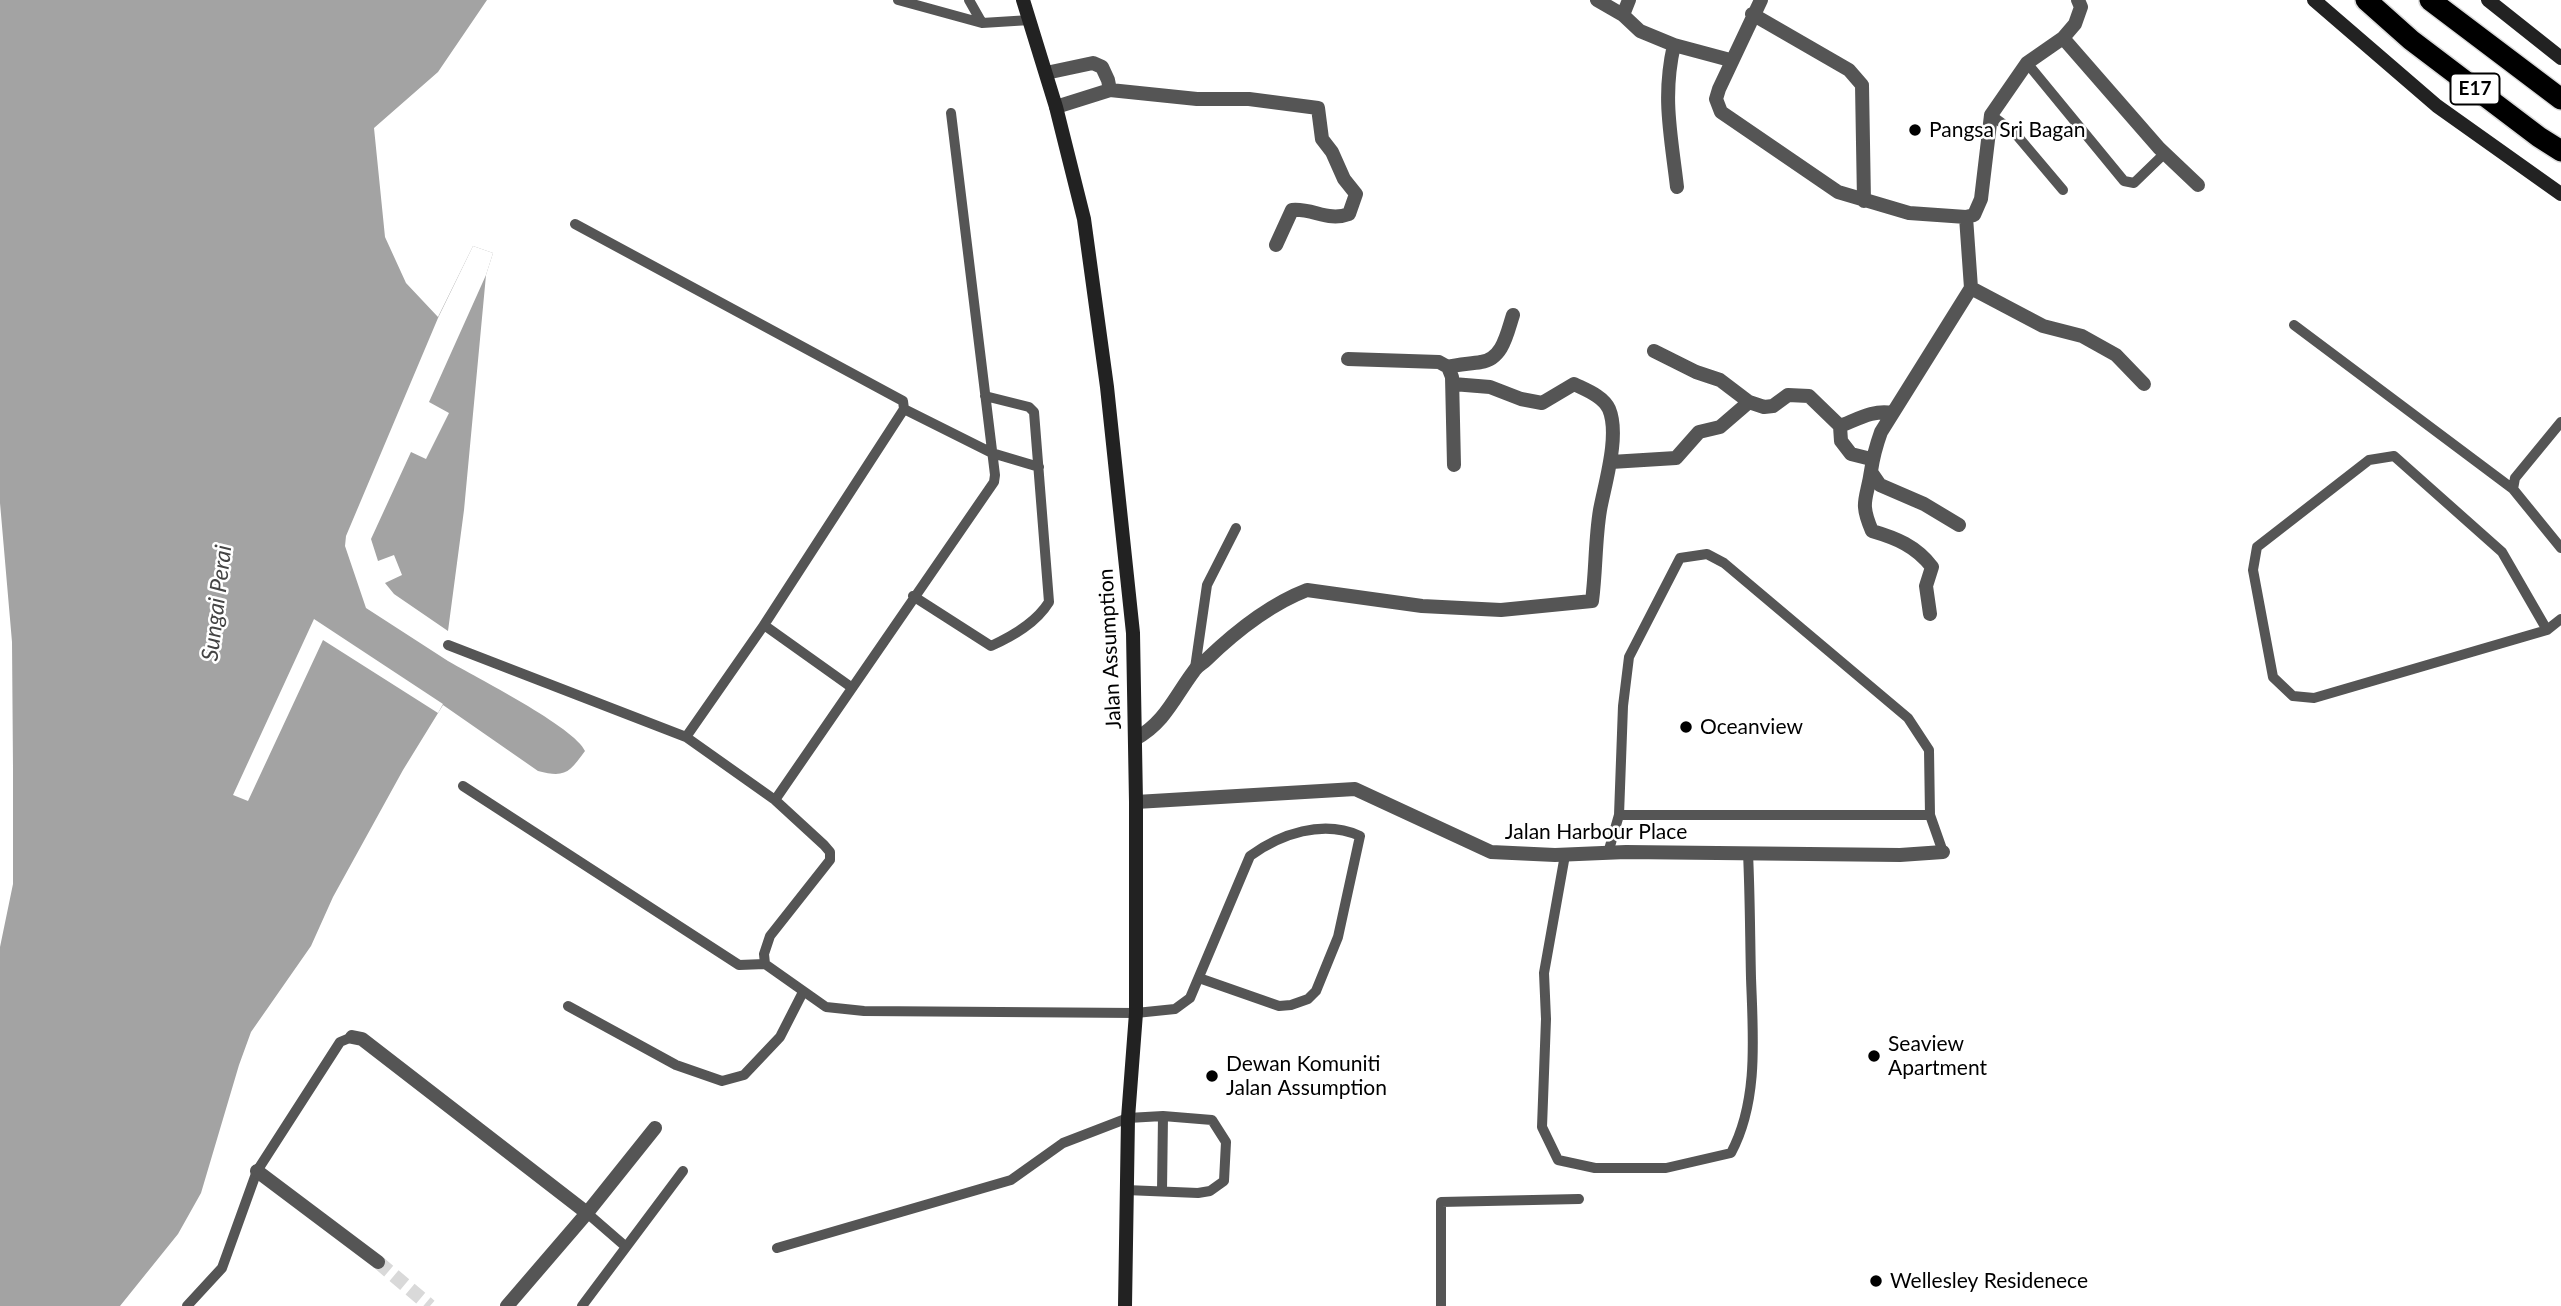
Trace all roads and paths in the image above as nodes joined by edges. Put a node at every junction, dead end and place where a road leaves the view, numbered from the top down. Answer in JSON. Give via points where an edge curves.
{"nodes":[{"id":1,"x":898,"y":0,"type":"edge"},
{"id":2,"x":969,"y":0,"type":"edge"},
{"id":3,"x":1023,"y":0,"type":"edge"},
{"id":4,"x":1597,"y":0,"type":"edge"},
{"id":5,"x":1629,"y":0,"type":"edge"},
{"id":6,"x":1761,"y":0,"type":"edge"},
{"id":7,"x":2078,"y":0,"type":"edge"},
{"id":8,"x":2314,"y":0,"type":"edge"},
{"id":9,"x":2366,"y":0,"type":"edge"},
{"id":10,"x":2488,"y":0,"type":"edge"},
{"id":11,"x":2437,"y":5,"type":"edge"},
{"id":12,"x":1752,"y":14,"type":"junction"},
{"id":13,"x":1623,"y":15,"type":"junction"},
{"id":14,"x":1030,"y":20,"type":"junction"},
{"id":15,"x":982,"y":23,"type":"junction"},
{"id":16,"x":2063,"y":38,"type":"junction"},
{"id":17,"x":1674,"y":45,"type":"junction"},
{"id":18,"x":2561,"y":58,"type":"edge"},
{"id":19,"x":1730,"y":60,"type":"junction"},
{"id":20,"x":2027,"y":63,"type":"junction"},
{"id":21,"x":1046,"y":73,"type":"junction"},
{"id":22,"x":1110,"y":90,"type":"junction"},
{"id":23,"x":2561,"y":99,"type":"edge"},
{"id":24,"x":1056,"y":107,"type":"junction"},
{"id":25,"x":951,"y":113,"type":"dead end"},
{"id":26,"x":1991,"y":115,"type":"junction"},
{"id":27,"x":2558,"y":151,"type":"edge"},
{"id":28,"x":2165,"y":153,"type":"junction"},
{"id":29,"x":2198,"y":185,"type":"dead end"},
{"id":30,"x":1677,"y":187,"type":"dead end"},
{"id":31,"x":2063,"y":190,"type":"dead end"},
{"id":32,"x":2561,"y":194,"type":"edge"},
{"id":33,"x":1864,"y":201,"type":"junction"},
{"id":34,"x":1966,"y":217,"type":"junction"},
{"id":35,"x":575,"y":224,"type":"dead end"},
{"id":36,"x":1276,"y":245,"type":"dead end"},
{"id":37,"x":1971,"y":288,"type":"junction"},
{"id":38,"x":1513,"y":315,"type":"dead end"},
{"id":39,"x":2294,"y":325,"type":"dead end"},
{"id":40,"x":1654,"y":351,"type":"dead end"},
{"id":41,"x":1348,"y":359,"type":"dead end"},
{"id":42,"x":1448,"y":367,"type":"junction"},
{"id":43,"x":1452,"y":384,"type":"junction"},
{"id":44,"x":2144,"y":384,"type":"dead end"},
{"id":45,"x":985,"y":396,"type":"junction"},
{"id":46,"x":1749,"y":402,"type":"junction"},
{"id":47,"x":904,"y":409,"type":"junction"},
{"id":48,"x":1892,"y":413,"type":"junction"},
{"id":49,"x":2561,"y":422,"type":"edge"},
{"id":50,"x":1840,"y":426,"type":"junction"},
{"id":51,"x":992,"y":453,"type":"junction"},
{"id":52,"x":1611,"y":462,"type":"junction"},
{"id":53,"x":1454,"y":465,"type":"dead end"},
{"id":54,"x":1871,"y":465,"type":"junction"},
{"id":55,"x":1039,"y":467,"type":"junction"},
{"id":56,"x":2512,"y":489,"type":"junction"},
{"id":57,"x":1959,"y":525,"type":"dead end"},
{"id":58,"x":1236,"y":528,"type":"dead end"},
{"id":59,"x":2561,"y":548,"type":"edge"},
{"id":60,"x":914,"y":596,"type":"junction"},
{"id":61,"x":1930,"y":614,"type":"dead end"},
{"id":62,"x":2561,"y":619,"type":"edge"},
{"id":63,"x":764,"y":625,"type":"junction"},
{"id":64,"x":2547,"y":630,"type":"junction"},
{"id":65,"x":448,"y":645,"type":"dead end"},
{"id":66,"x":1195,"y":668,"type":"junction"},
{"id":67,"x":851,"y":688,"type":"junction"},
{"id":68,"x":686,"y":737,"type":"junction"},
{"id":69,"x":1136,"y":739,"type":"junction"},
{"id":70,"x":463,"y":786,"type":"dead end"},
{"id":71,"x":775,"y":800,"type":"junction"},
{"id":72,"x":1136,"y":803,"type":"junction"},
{"id":73,"x":1619,"y":815,"type":"junction"},
{"id":74,"x":1930,"y":815,"type":"junction"},
{"id":75,"x":1944,"y":852,"type":"joint"},
{"id":76,"x":1608,"y":853,"type":"junction"},
{"id":77,"x":1748,"y":853,"type":"junction"},
{"id":78,"x":1565,"y":855,"type":"junction"},
{"id":79,"x":765,"y":964,"type":"junction"},
{"id":80,"x":1199,"y":978,"type":"junction"},
{"id":81,"x":803,"y":992,"type":"junction"},
{"id":82,"x":568,"y":1006,"type":"dead end"},
{"id":83,"x":1136,"y":1013,"type":"junction"},
{"id":84,"x":352,"y":1037,"type":"joint"},
{"id":85,"x":1163,"y":1116,"type":"junction"},
{"id":86,"x":1128,"y":1118,"type":"junction"},
{"id":87,"x":655,"y":1128,"type":"dead end"},
{"id":88,"x":257,"y":1171,"type":"junction"},
{"id":89,"x":683,"y":1171,"type":"dead end"},
{"id":90,"x":1126,"y":1190,"type":"junction"},
{"id":91,"x":1162,"y":1191,"type":"junction"},
{"id":92,"x":1579,"y":1199,"type":"dead end"},
{"id":93,"x":587,"y":1213,"type":"junction"},
{"id":94,"x":625,"y":1246,"type":"junction"},
{"id":95,"x":777,"y":1248,"type":"dead end"},
{"id":96,"x":378,"y":1262,"type":"tunnel mouth"},
{"id":97,"x":187,"y":1306,"type":"edge"},
{"id":98,"x":507,"y":1306,"type":"edge"},
{"id":99,"x":582,"y":1306,"type":"edge"},
{"id":100,"x":1125,"y":1306,"type":"edge"},
{"id":101,"x":1441,"y":1306,"type":"edge"}],
"edges":[{"from":1,"to":15,"type":"lane"},
{"from":2,"to":15,"type":"lane"},
{"from":3,"to":14,"type":"street","name":"Jalan Assumption"},
{"from":4,"to":13,"type":"street"},
{"from":5,"to":13,"type":"street"},
{"from":6,"to":12,"type":"street"},
{"from":7,"to":16,"type":"street","via":[[2081,7],[2075,24]]},
{"from":8,"to":32,"type":"street","via":[[2437,106]]},
{"from":9,"to":27,"type":"highway","number":"E17","via":[[2411,40]]},
{"from":10,"to":18,"type":"street"},
{"from":11,"to":23,"type":"highway","number":"E17"},
{"from":12,"to":19,"type":"street"},
{"from":12,"to":33,"type":"street","via":[[1849,70],[1862,85]]},
{"from":13,"to":17,"type":"street","via":[[1640,31]]},
{"from":14,"to":15,"type":"lane"},
{"from":14,"to":21,"type":"street","name":"Jalan Assumption"},
{"from":16,"to":20,"type":"street"},
{"from":16,"to":28,"type":"street"},
{"from":17,"to":19,"type":"street"},
{"from":17,"to":30,"type":"street","via":[[1666,100]]},
{"from":19,"to":33,"type":"street","via":[[1716,99],[1721,112],[1838,192]]},
{"from":20,"to":26,"type":"street"},
{"from":20,"to":28,"type":"lane","via":[[2124,181],[2134,183]]},
{"from":21,"to":22,"type":"street","via":[[1093,63],[1101,67]]},
{"from":21,"to":24,"type":"street","name":"Jalan Assumption"},
{"from":22,"to":24,"type":"street"},
{"from":22,"to":36,"type":"street","via":[[1318,108],[1322,139],[1356,194],[1353,204],[1349,214],[1338,218],[1292,210]]},
{"from":24,"to":69,"type":"street","name":"Jalan Assumption","via":[[1084,219],[1107,387],[1133,633]]},
{"from":25,"to":45,"type":"lane"},
{"from":26,"to":31,"type":"lane","via":[[2014,132]]},
{"from":26,"to":34,"type":"street","via":[[1980,199],[1974,215]]},
{"from":28,"to":29,"type":"street"},
{"from":33,"to":34,"type":"street","via":[[1909,213]]},
{"from":34,"to":37,"type":"street"},
{"from":35,"to":47,"type":"lane","via":[[903,401]]},
{"from":37,"to":44,"type":"street","via":[[2043,326],[2082,336],[2116,355]]},
{"from":37,"to":48,"type":"street"},
{"from":38,"to":42,"type":"street","via":[[1494,358]]},
{"from":39,"to":56,"type":"lane"},
{"from":40,"to":46,"type":"street","via":[[1720,380]]},
{"from":41,"to":42,"type":"street","via":[[1439,362]]},
{"from":42,"to":43,"type":"street"},
{"from":43,"to":52,"type":"street","via":[[1490,387],[1542,403],[1574,384],[1594,393],[1608,407]]},
{"from":43,"to":53,"type":"street"},
{"from":45,"to":51,"type":"lane"},
{"from":45,"to":55,"type":"lane","via":[[1034,412]]},
{"from":46,"to":50,"type":"street","via":[[1764,407],[1788,395],[1809,396]]},
{"from":46,"to":52,"type":"street","via":[[1720,426],[1699,432],[1676,458]]},
{"from":47,"to":51,"type":"lane"},
{"from":47,"to":63,"type":"lane"},
{"from":48,"to":50,"type":"street","via":[[1874,413]]},
{"from":48,"to":54,"type":"street"},
{"from":49,"to":56,"type":"lane","via":[[2515,478]]},
{"from":50,"to":54,"type":"street","via":[[1841,441],[1851,454]]},
{"from":51,"to":55,"type":"lane"},
{"from":51,"to":60,"type":"lane","via":[[994,482]]},
{"from":52,"to":66,"type":"street","via":[[1600,512],[1592,601],[1501,610],[1422,606],[1307,590],[1254,619]]},
{"from":54,"to":57,"type":"street","via":[[1880,485]]},
{"from":54,"to":61,"type":"street","via":[[1864,497],[1866,517],[1872,531],[1897,538],[1922,554],[1932,567],[1926,586]]},
{"from":55,"to":60,"type":"lane","via":[[1049,602],[1043,612],[991,646]]},
{"from":56,"to":59,"type":"lane"},
{"from":58,"to":66,"type":"lane","via":[[1206,585]]},
{"from":60,"to":67,"type":"lane"},
{"from":62,"to":64,"type":"lane"},
{"from":63,"to":67,"type":"lane"},
{"from":63,"to":68,"type":"lane"},
{"from":64,"to":64,"type":"lane","via":[[2314,698],[2292,696],[2273,677],[2253,570],[2258,547],[2370,460],[2394,456],[2502,552]]},
{"from":65,"to":68,"type":"lane"},
{"from":66,"to":69,"type":"street","via":[[1152,730]]},
{"from":67,"to":71,"type":"lane"},
{"from":68,"to":71,"type":"lane"},
{"from":69,"to":72,"type":"street","name":"Jalan Assumption"},
{"from":70,"to":79,"type":"lane","via":[[739,965]]},
{"from":71,"to":79,"type":"lane","via":[[824,845],[830,860],[770,936]]},
{"from":72,"to":78,"type":"street","name":"Jalan Harbour Place","via":[[1355,789],[1491,852]]},
{"from":72,"to":83,"type":"street","name":"Jalan Assumption"},
{"from":73,"to":74,"type":"lane"},
{"from":73,"to":74,"type":"lane","via":[[1629,657],[1680,558],[1707,554],[1724,563],[1908,718],[1929,750]]},
{"from":73,"to":76,"type":"lane"},
{"from":74,"to":75,"type":"lane"},
{"from":75,"to":77,"type":"street","name":"Jalan Harbour Place"},
{"from":76,"to":77,"type":"street","name":"Jalan Harbour Place"},
{"from":76,"to":78,"type":"street","name":"Jalan Harbour Place"},
{"from":77,"to":78,"type":"lane","via":[[1754,1032],[1742,1133],[1731,1153],[1666,1168],[1595,1168],[1558,1160],[1542,1127],[1544,974]]},
{"from":79,"to":81,"type":"lane"},
{"from":80,"to":80,"type":"lane","via":[[1250,856],[1269,842],[1323,827],[1360,836],[1338,937],[1316,991],[1308,999],[1279,1006]]},
{"from":80,"to":83,"type":"lane","via":[[1190,999],[1175,1009]]},
{"from":81,"to":82,"type":"lane","via":[[780,1037],[744,1075],[722,1081],[676,1065]]},
{"from":81,"to":83,"type":"lane","via":[[826,1007],[864,1011]]},
{"from":83,"to":86,"type":"street","name":"Jalan Assumption"},
{"from":84,"to":88,"type":"lane","via":[[340,1042]]},
{"from":84,"to":93,"type":"street","via":[[362,1039]]},
{"from":85,"to":86,"type":"lane"},
{"from":85,"to":91,"type":"lane"},
{"from":85,"to":91,"type":"lane","via":[[1212,1120],[1226,1142],[1224,1181],[1210,1191]]},
{"from":86,"to":90,"type":"street","name":"Jalan Assumption"},
{"from":86,"to":95,"type":"lane","via":[[1063,1143],[1012,1180]]},
{"from":87,"to":93,"type":"street"},
{"from":88,"to":96,"type":"street"},
{"from":88,"to":97,"type":"lane","via":[[222,1268]]},
{"from":89,"to":94,"type":"lane"},
{"from":90,"to":91,"type":"lane"},
{"from":90,"to":100,"type":"street","name":"Jalan Assumption"},
{"from":92,"to":101,"type":"lane","via":[[1441,1202]]},
{"from":93,"to":94,"type":"lane"},
{"from":93,"to":98,"type":"street"},
{"from":94,"to":99,"type":"lane"}]}
